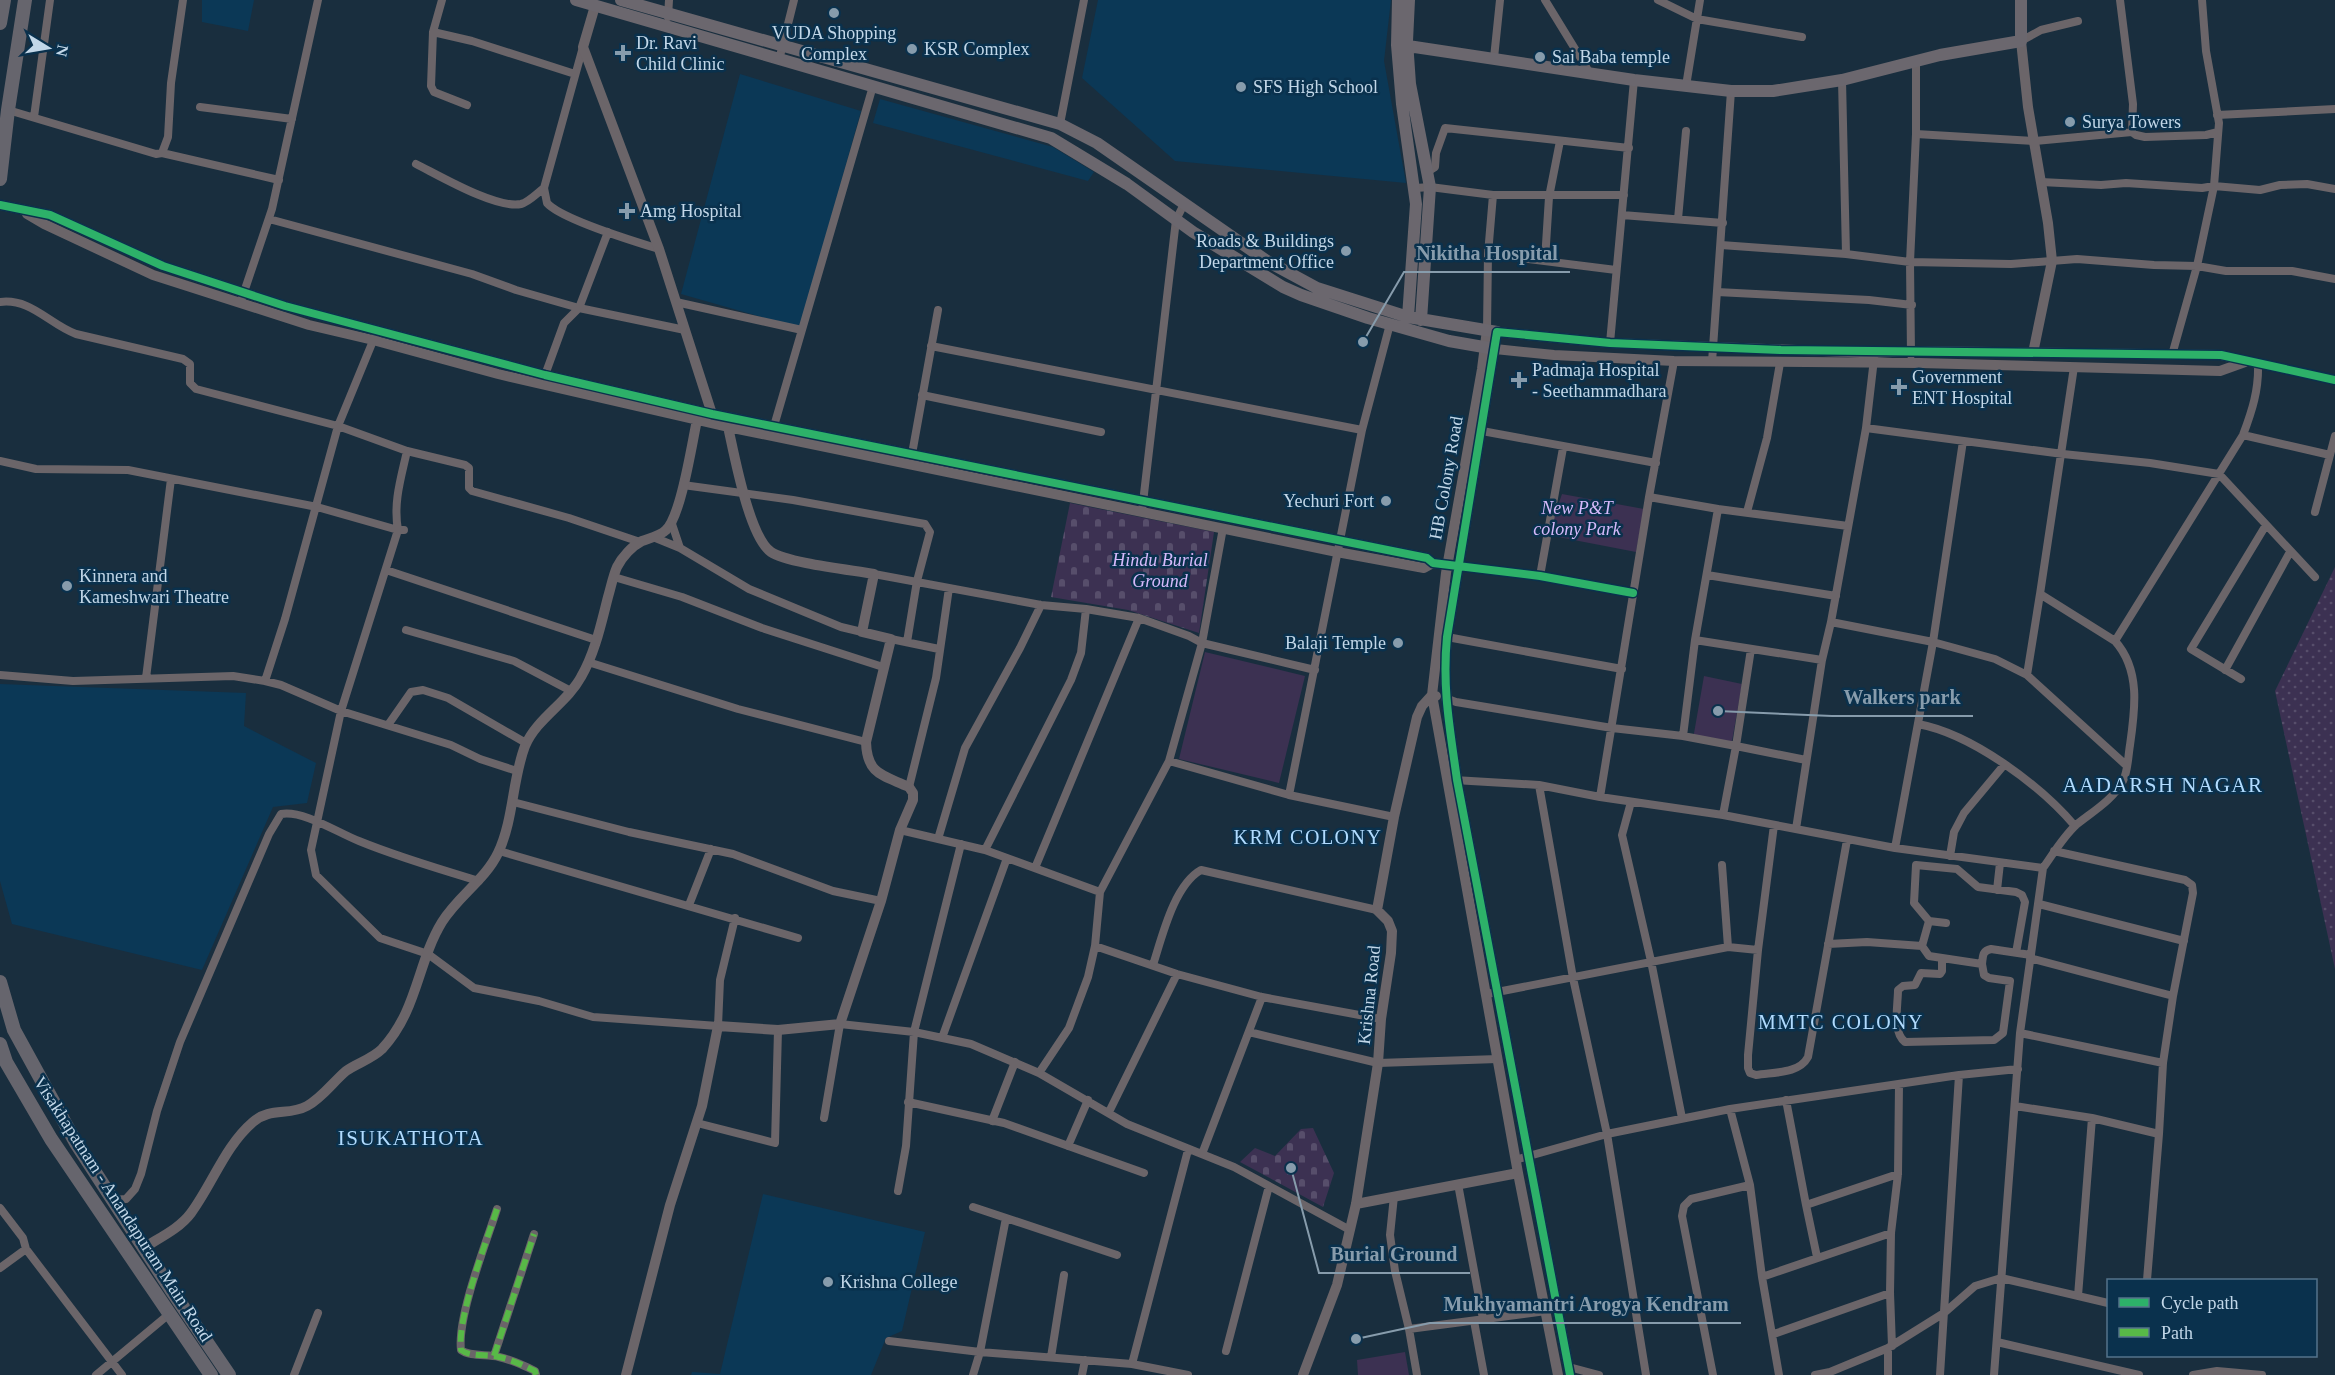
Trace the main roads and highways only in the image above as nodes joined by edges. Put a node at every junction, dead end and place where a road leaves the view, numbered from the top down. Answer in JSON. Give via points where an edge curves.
{"nodes":[{"id":1,"x":4,"y":0,"type":"edge"},
{"id":2,"x":25,"y":0,"type":"edge"},
{"id":3,"x":576,"y":0,"type":"edge"},
{"id":4,"x":621,"y":0,"type":"edge"},
{"id":5,"x":1398,"y":0,"type":"edge"},
{"id":6,"x":1409,"y":0,"type":"edge"},
{"id":7,"x":2021,"y":0,"type":"edge"},
{"id":8,"x":0,"y":23,"type":"edge"},
{"id":9,"x":1402,"y":46,"type":"junction"},
{"id":10,"x":0,"y":179,"type":"edge"},
{"id":11,"x":1408,"y":317,"type":"junction"},
{"id":12,"x":1421,"y":320,"type":"junction"},
{"id":13,"x":1492,"y":331,"type":"road end"},
{"id":14,"x":1490,"y":348,"type":"road end"},
{"id":15,"x":0,"y":982,"type":"edge"},
{"id":16,"x":0,"y":1044,"type":"edge"},
{"id":17,"x":211,"y":1375,"type":"edge"},
{"id":18,"x":229,"y":1375,"type":"edge"}],
"edges":[{"from":1,"to":8,"type":"main road"},
{"from":2,"to":10,"type":"main road"},
{"from":3,"to":14,"type":"main road","via":[[1051,138],[1282,286],[1390,324]]},
{"from":4,"to":11,"type":"main road","via":[[1060,124],[1097,143],[1300,280]]},
{"from":5,"to":9,"type":"main road"},
{"from":6,"to":9,"type":"main road"},
{"from":7,"to":9,"type":"main road","via":[[2021,41],[1773,91],[1731,91],[1591,75]]},
{"from":9,"to":11,"type":"main road","via":[[1402,104],[1416,188]]},
{"from":9,"to":12,"type":"main road","via":[[1430,188]]},
{"from":11,"to":12,"type":"main road"},
{"from":12,"to":13,"type":"main road"},
{"from":15,"to":18,"type":"main road","name":"Visakhapatnam - Anandapuram Main Road","via":[[14,1030],[76,1143]]},
{"from":16,"to":17,"type":"main road","name":"Visakhapatnam - Anandapuram Main Road","via":[[6,1062],[51,1139]]}]}
